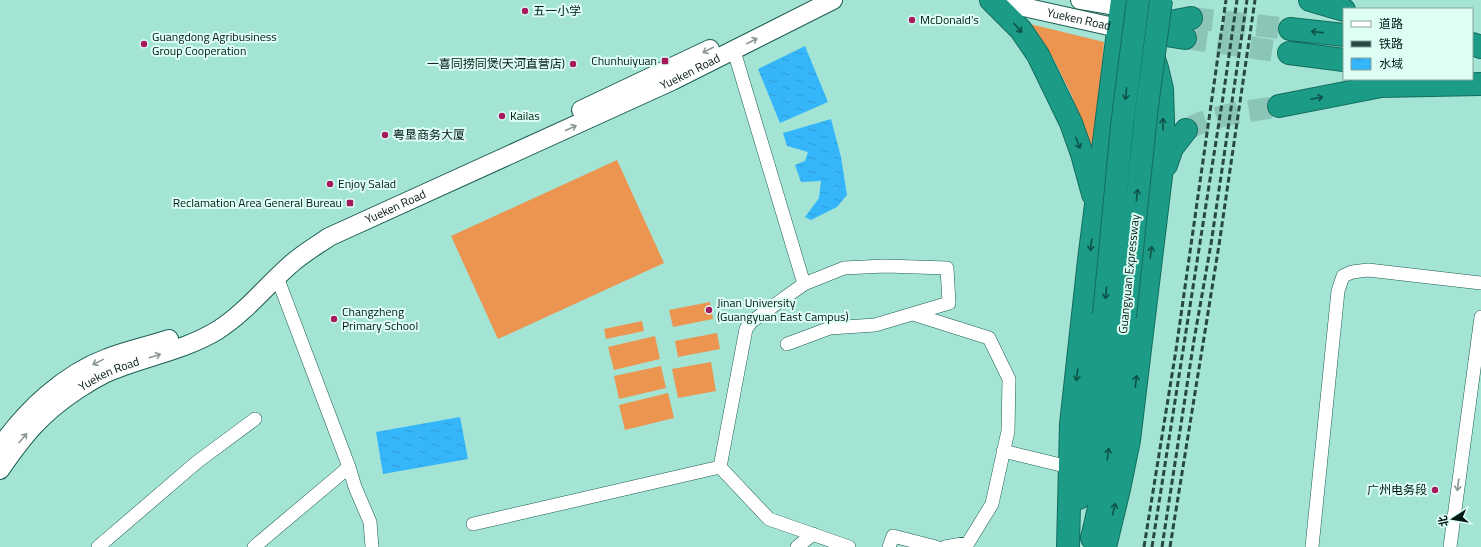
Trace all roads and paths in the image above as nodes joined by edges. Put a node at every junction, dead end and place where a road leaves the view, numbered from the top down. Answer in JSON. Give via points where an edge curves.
{"nodes":[{"id":1,"x":804,"y":0,"type":"edge"},
{"id":2,"x":833,"y":0,"type":"edge"},
{"id":3,"x":992,"y":0,"type":"edge"},
{"id":4,"x":1080,"y":0,"type":"edge"},
{"id":5,"x":1310,"y":0,"type":"edge"},
{"id":6,"x":1343,"y":10,"type":"edge"},
{"id":7,"x":1141,"y":11,"type":"edge"},
{"id":8,"x":1188,"y":28,"type":"tunnel mouth"},
{"id":9,"x":1290,"y":29,"type":"tunnel mouth"},
{"id":10,"x":1343,"y":35,"type":"edge"},
{"id":11,"x":734,"y":51,"type":"junction"},
{"id":12,"x":1288,"y":53,"type":"tunnel mouth"},
{"id":13,"x":1343,"y":60,"type":"edge"},
{"id":14,"x":1481,"y":84,"type":"edge"},
{"id":15,"x":1278,"y":106,"type":"tunnel mouth"},
{"id":16,"x":1186,"y":130,"type":"tunnel mouth"},
{"id":17,"x":1101,"y":164,"type":"junction"},
{"id":18,"x":1161,"y":177,"type":"junction"},
{"id":19,"x":1096,"y":207,"type":"junction"},
{"id":20,"x":277,"y":277,"type":"junction"},
{"id":21,"x":1481,"y":283,"type":"edge"},
{"id":22,"x":804,"y":284,"type":"junction"},
{"id":23,"x":913,"y":314,"type":"junction"},
{"id":24,"x":1481,"y":317,"type":"edge"},
{"id":25,"x":787,"y":344,"type":"dead end"},
{"id":26,"x":255,"y":419,"type":"dead end"},
{"id":27,"x":0,"y":447,"type":"edge"},
{"id":28,"x":1003,"y":451,"type":"junction"},
{"id":29,"x":349,"y":467,"type":"junction"},
{"id":30,"x":720,"y":467,"type":"junction"},
{"id":31,"x":1069,"y":467,"type":"junction"},
{"id":32,"x":0,"y":470,"type":"edge"},
{"id":33,"x":473,"y":524,"type":"dead end"},
{"id":34,"x":813,"y":534,"type":"junction"},
{"id":35,"x":1074,"y":546,"type":"edge"},
{"id":36,"x":98,"y":547,"type":"edge"},
{"id":37,"x":254,"y":547,"type":"edge"},
{"id":38,"x":372,"y":547,"type":"edge"},
{"id":39,"x":797,"y":547,"type":"edge"},
{"id":40,"x":849,"y":547,"type":"edge"},
{"id":41,"x":889,"y":547,"type":"edge"},
{"id":42,"x":936,"y":547,"type":"edge"},
{"id":43,"x":945,"y":547,"type":"edge"},
{"id":44,"x":1105,"y":547,"type":"edge"},
{"id":45,"x":1312,"y":547,"type":"edge"},
{"id":46,"x":1450,"y":547,"type":"edge"}],
"edges":[{"from":1,"to":27,"type":"main road","name":"Yueken Road","one_way":true,"via":[[699,54],[319,230],[289,250],[235,303],[215,318],[190,331],[106,358],[59,386],[32,409]]},
{"from":11,"to":2,"type":"main road","name":"Yueken Road","one_way":true},
{"from":3,"to":7,"type":"main road","name":"Yueken Road"},
{"from":3,"to":19,"type":"highway","one_way":true,"via":[[1021,30],[1038,55],[1071,123]]},
{"from":4,"to":7,"type":"main road","name":"Yueken Road"},
{"from":5,"to":6,"type":"highway"},
{"from":7,"to":8,"type":"highway"},
{"from":7,"to":17,"type":"highway","one_way":true,"via":[[1111,83]]},
{"from":18,"to":7,"type":"highway","one_way":true,"via":[[1164,151],[1162,89]]},
{"from":7,"to":35,"type":"highway","name":"Guangyuan Expressway","bridge":true,"via":[[1146,114],[1115,316],[1118,386],[1107,462]]},
{"from":10,"to":9,"type":"highway","one_way":true},
{"from":20,"to":11,"type":"main road","name":"Yueken Road","one_way":true,"via":[[304,253],[329,237]]},
{"from":11,"to":22,"type":"street"},
{"from":12,"to":13,"type":"highway"},
{"from":15,"to":14,"type":"highway","one_way":true,"via":[[1381,86]]},
{"from":16,"to":18,"type":"highway","via":[[1172,148]]},
{"from":17,"to":18,"type":"highway","via":[[1114,153],[1124,150],[1138,152],[1148,157],[1157,167]]},
{"from":17,"to":19,"type":"highway"},
{"from":44,"to":18,"type":"highway","one_way":true,"via":[[1128,440]]},
{"from":19,"to":31,"type":"highway","one_way":true,"via":[[1071,424]]},
{"from":20,"to":29,"type":"street"},
{"from":32,"to":20,"type":"main road","name":"Yueken Road","one_way":true,"via":[[20,441],[62,400],[105,373],[196,342],[218,330],[239,315]]},
{"from":21,"to":45,"type":"street","via":[[1368,270],[1343,276],[1338,291]]},
{"from":22,"to":23,"type":"street","via":[[844,268],[947,268],[949,303]]},
{"from":22,"to":30,"type":"street","via":[[751,322],[746,329]]},
{"from":23,"to":25,"type":"street","via":[[875,325],[830,328]]},
{"from":23,"to":28,"type":"street","via":[[989,338],[1009,379],[1008,431]]},
{"from":24,"to":46,"type":"street","one_way":true},
{"from":26,"to":36,"type":"street","via":[[197,462]]},
{"from":28,"to":31,"type":"street"},
{"from":28,"to":43,"type":"street","via":[[992,504],[968,543]]},
{"from":29,"to":37,"type":"street"},
{"from":29,"to":38,"type":"street","via":[[370,522]]},
{"from":30,"to":33,"type":"street"},
{"from":30,"to":34,"type":"street","via":[[769,519]]},
{"from":31,"to":35,"type":"highway"},
{"from":34,"to":39,"type":"street"},
{"from":34,"to":40,"type":"street"},
{"from":41,"to":42,"type":"street","via":[[893,536]]}]}
